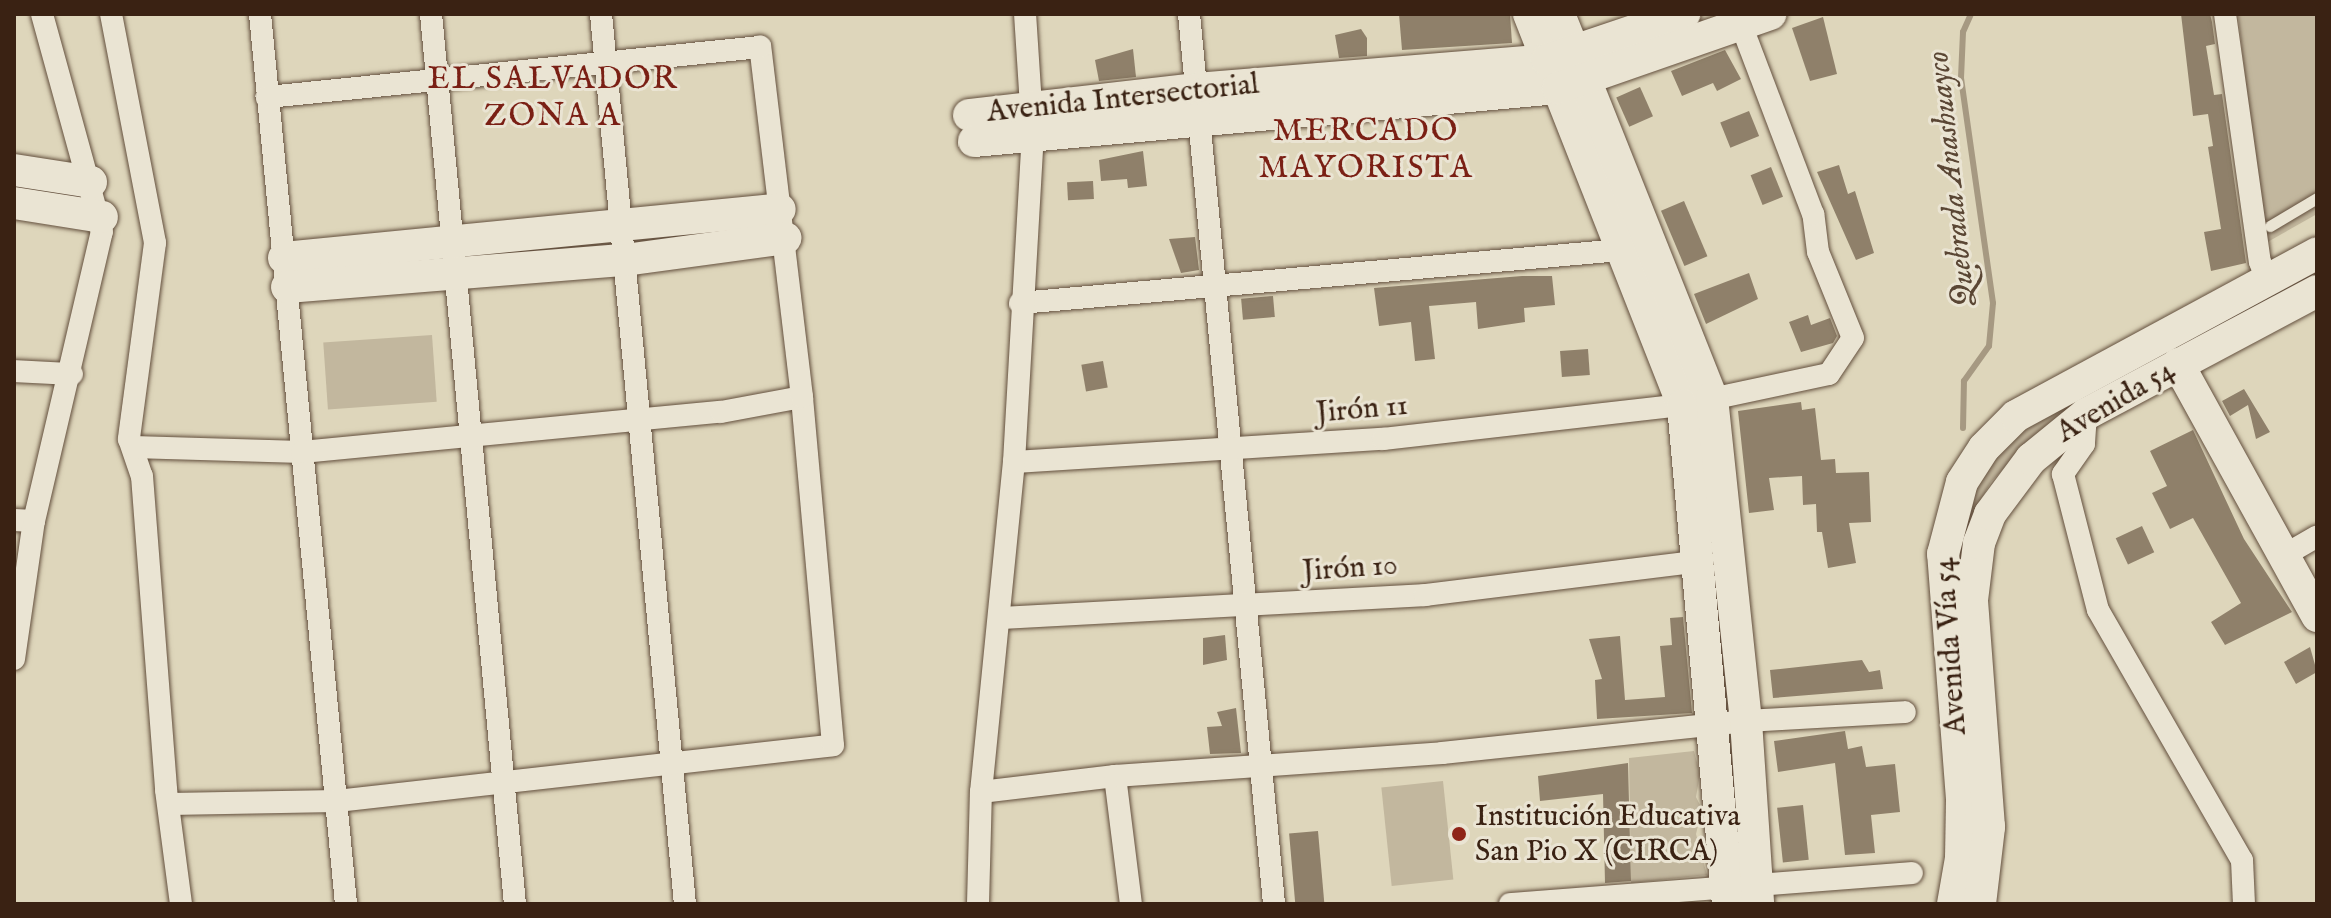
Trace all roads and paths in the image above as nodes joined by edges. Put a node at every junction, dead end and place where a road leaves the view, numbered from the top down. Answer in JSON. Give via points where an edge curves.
{"nodes":[{"id":1,"x":42,"y":14,"type":"edge"},
{"id":2,"x":111,"y":14,"type":"edge"},
{"id":3,"x":260,"y":14,"type":"edge"},
{"id":4,"x":431,"y":14,"type":"edge"},
{"id":5,"x":601,"y":14,"type":"edge"},
{"id":6,"x":1025,"y":14,"type":"edge"},
{"id":7,"x":1189,"y":14,"type":"edge"},
{"id":8,"x":1529,"y":14,"type":"edge"},
{"id":9,"x":1559,"y":14,"type":"edge"},
{"id":10,"x":1684,"y":14,"type":"edge"},
{"id":11,"x":2225,"y":14,"type":"edge"},
{"id":12,"x":1750,"y":18,"type":"edge"},
{"id":13,"x":606,"y":64,"type":"junction"},
{"id":14,"x":1566,"y":70,"type":"junction"},
{"id":15,"x":437,"y":80,"type":"junction"},
{"id":16,"x":267,"y":97,"type":"junction"},
{"id":17,"x":1197,"y":104,"type":"junction"},
{"id":18,"x":1032,"y":123,"type":"junction"},
{"id":19,"x":971,"y":128,"type":"dead end"},
{"id":20,"x":14,"y":170,"type":"edge"},
{"id":21,"x":91,"y":182,"type":"junction"},
{"id":22,"x":2317,"y":198,"type":"edge"},
{"id":23,"x":14,"y":203,"type":"edge"},
{"id":24,"x":102,"y":217,"type":"junction"},
{"id":25,"x":782,"y":223,"type":"junction"},
{"id":26,"x":2270,"y":226,"type":"dead end"},
{"id":27,"x":624,"y":244,"type":"junction"},
{"id":28,"x":1621,"y":250,"type":"junction"},
{"id":29,"x":2317,"y":253,"type":"edge"},
{"id":30,"x":454,"y":259,"type":"junction"},
{"id":31,"x":286,"y":273,"type":"junction"},
{"id":32,"x":2267,"y":280,"type":"junction"},
{"id":33,"x":1215,"y":282,"type":"junction"},
{"id":34,"x":2317,"y":291,"type":"edge"},
{"id":35,"x":1020,"y":303,"type":"junction"},
{"id":36,"x":2178,"y":364,"type":"junction"},
{"id":37,"x":14,"y":371,"type":"edge"},
{"id":38,"x":72,"y":374,"type":"junction"},
{"id":39,"x":802,"y":397,"type":"junction"},
{"id":40,"x":1697,"y":402,"type":"junction"},
{"id":41,"x":2086,"y":414,"type":"junction"},
{"id":42,"x":640,"y":420,"type":"junction"},
{"id":43,"x":470,"y":435,"type":"junction"},
{"id":44,"x":133,"y":447,"type":"junction"},
{"id":45,"x":1234,"y":449,"type":"junction"},
{"id":46,"x":302,"y":452,"type":"junction"},
{"id":47,"x":1014,"y":462,"type":"junction"},
{"id":48,"x":24,"y":521,"type":"edge"},
{"id":49,"x":2317,"y":536,"type":"edge"},
{"id":50,"x":2283,"y":556,"type":"junction"},
{"id":51,"x":1715,"y":560,"type":"junction"},
{"id":52,"x":1244,"y":606,"type":"junction"},
{"id":53,"x":2317,"y":616,"type":"edge"},
{"id":54,"x":1003,"y":618,"type":"junction"},
{"id":55,"x":14,"y":659,"type":"edge"},
{"id":56,"x":1905,"y":712,"type":"dead end"},
{"id":57,"x":1731,"y":723,"type":"junction"},
{"id":58,"x":1263,"y":764,"type":"junction"},
{"id":59,"x":672,"y":766,"type":"junction"},
{"id":60,"x":1115,"y":776,"type":"junction"},
{"id":61,"x":502,"y":780,"type":"junction"},
{"id":62,"x":981,"y":792,"type":"junction"},
{"id":63,"x":337,"y":801,"type":"junction"},
{"id":64,"x":170,"y":804,"type":"junction"},
{"id":65,"x":1912,"y":873,"type":"dead end"},
{"id":66,"x":1743,"y":894,"type":"edge"},
{"id":67,"x":181,"y":904,"type":"edge"},
{"id":68,"x":346,"y":904,"type":"edge"},
{"id":69,"x":515,"y":904,"type":"edge"},
{"id":70,"x":685,"y":904,"type":"edge"},
{"id":71,"x":978,"y":904,"type":"edge"},
{"id":72,"x":1131,"y":904,"type":"edge"},
{"id":73,"x":1274,"y":904,"type":"edge"},
{"id":74,"x":1510,"y":904,"type":"edge"},
{"id":75,"x":1953,"y":904,"type":"edge"},
{"id":76,"x":1980,"y":904,"type":"edge"},
{"id":77,"x":2244,"y":904,"type":"edge"}],
"edges":[{"from":1,"to":21,"type":"street"},
{"from":2,"to":44,"type":"street","via":[[155,243],[129,439]]},
{"from":3,"to":16,"type":"street"},
{"from":4,"to":15,"type":"street"},
{"from":5,"to":13,"type":"street"},
{"from":6,"to":18,"type":"street"},
{"from":7,"to":17,"type":"street"},
{"from":8,"to":14,"type":"street"},
{"from":9,"to":14,"type":"street"},
{"from":10,"to":14,"type":"street","name":"Avenida Intersectorial"},
{"from":11,"to":32,"type":"street","via":[[2260,262]]},
{"from":12,"to":14,"type":"street","name":"Avenida Intersectorial"},
{"from":12,"to":40,"type":"street","name":"Jirón 11","via":[[1813,214],[1818,252],[1853,338],[1829,374]]},
{"from":13,"to":15,"type":"street"},
{"from":13,"to":25,"type":"street","via":[[760,47]]},
{"from":13,"to":27,"type":"street"},
{"from":14,"to":17,"type":"street","name":"Avenida Intersectorial"},
{"from":14,"to":28,"type":"street"},
{"from":14,"to":40,"type":"street"},
{"from":15,"to":16,"type":"street"},
{"from":15,"to":30,"type":"street"},
{"from":16,"to":31,"type":"street"},
{"from":17,"to":18,"type":"street","name":"Avenida Intersectorial"},
{"from":17,"to":33,"type":"street"},
{"from":18,"to":19,"type":"street","name":"Avenida Intersectorial"},
{"from":18,"to":35,"type":"street"},
{"from":20,"to":21,"type":"street"},
{"from":21,"to":24,"type":"street"},
{"from":22,"to":26,"type":"lane"},
{"from":23,"to":24,"type":"street"},
{"from":24,"to":38,"type":"street"},
{"from":25,"to":27,"type":"street"},
{"from":25,"to":39,"type":"street"},
{"from":27,"to":30,"type":"street"},
{"from":27,"to":42,"type":"street"},
{"from":28,"to":33,"type":"street"},
{"from":28,"to":40,"type":"street"},
{"from":29,"to":32,"type":"street","name":"Avenida Vía 54"},
{"from":30,"to":31,"type":"street"},
{"from":30,"to":43,"type":"street"},
{"from":31,"to":46,"type":"street"},
{"from":32,"to":75,"type":"street","name":"Avenida Vía 54","via":[[2016,416],[1984,448],[1962,482],[1943,554],[1962,799],[1961,858]]},
{"from":33,"to":35,"type":"street"},
{"from":33,"to":45,"type":"street"},
{"from":34,"to":36,"type":"street","name":"Avenida 54"},
{"from":35,"to":47,"type":"street"},
{"from":36,"to":41,"type":"street","name":"Avenida 54"},
{"from":36,"to":50,"type":"street"},
{"from":37,"to":38,"type":"street"},
{"from":38,"to":48,"type":"street"},
{"from":39,"to":42,"type":"street"},
{"from":39,"to":59,"type":"street","via":[[833,745]]},
{"from":40,"to":45,"type":"street","name":"Jirón 11","via":[[1383,439]]},
{"from":40,"to":51,"type":"street"},
{"from":41,"to":76,"type":"street","name":"Avenida 54","via":[[2051,439],[2015,477],[1990,514],[1979,543],[1972,600],[1989,827]]},
{"from":41,"to":77,"type":"street","via":[[2084,444],[2063,474],[2098,610],[2242,860]]},
{"from":42,"to":43,"type":"street"},
{"from":42,"to":59,"type":"street"},
{"from":43,"to":46,"type":"street"},
{"from":43,"to":61,"type":"street"},
{"from":44,"to":46,"type":"street"},
{"from":44,"to":64,"type":"street","via":[[142,476]]},
{"from":45,"to":47,"type":"street","name":"Jirón 11"},
{"from":45,"to":52,"type":"street"},
{"from":46,"to":63,"type":"street"},
{"from":47,"to":54,"type":"street"},
{"from":48,"to":55,"type":"street"},
{"from":49,"to":50,"type":"street"},
{"from":50,"to":53,"type":"street"},
{"from":51,"to":52,"type":"street","name":"Jirón 10","via":[[1425,595]]},
{"from":51,"to":57,"type":"street"},
{"from":52,"to":54,"type":"street","name":"Jirón 10"},
{"from":52,"to":58,"type":"street"},
{"from":54,"to":62,"type":"street"},
{"from":56,"to":57,"type":"street"},
{"from":57,"to":58,"type":"street"},
{"from":57,"to":66,"type":"street"},
{"from":58,"to":60,"type":"street"},
{"from":58,"to":73,"type":"street"},
{"from":59,"to":61,"type":"street"},
{"from":59,"to":70,"type":"street"},
{"from":60,"to":62,"type":"street"},
{"from":60,"to":72,"type":"street"},
{"from":61,"to":63,"type":"street"},
{"from":61,"to":69,"type":"street"},
{"from":62,"to":71,"type":"street"},
{"from":63,"to":64,"type":"street"},
{"from":63,"to":68,"type":"street"},
{"from":64,"to":67,"type":"street"},
{"from":65,"to":66,"type":"street"},
{"from":66,"to":74,"type":"street"}]}
